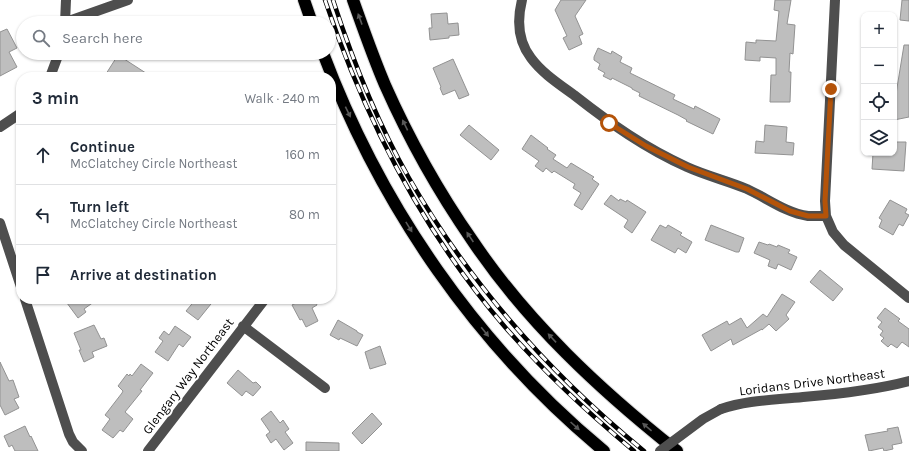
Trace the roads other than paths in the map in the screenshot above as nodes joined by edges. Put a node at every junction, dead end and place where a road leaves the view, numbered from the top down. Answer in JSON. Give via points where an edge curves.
{"nodes":[{"id":1,"x":66,"y":0,"type":"edge"},
{"id":2,"x":128,"y":0,"type":"edge"},
{"id":3,"x":304,"y":0,"type":"edge"},
{"id":4,"x":353,"y":0,"type":"edge"},
{"id":5,"x":522,"y":0,"type":"edge"},
{"id":6,"x":835,"y":0,"type":"edge"},
{"id":7,"x":65,"y":16,"type":"edge"},
{"id":8,"x":82,"y":16,"type":"edge"},
{"id":9,"x":310,"y":16,"type":"edge"},
{"id":10,"x":56,"y":60,"type":"edge"},
{"id":11,"x":326,"y":60,"type":"edge"},
{"id":12,"x":52,"y":72,"type":"edge"},
{"id":13,"x":331,"y":72,"type":"edge"},
{"id":14,"x":336,"y":85,"type":"edge"},
{"id":15,"x":16,"y":116,"type":"edge"},
{"id":16,"x":0,"y":127,"type":"edge"},
{"id":17,"x":826,"y":216,"type":"junction"},
{"id":18,"x":0,"y":222,"type":"edge"},
{"id":19,"x":16,"y":272,"type":"edge"},
{"id":20,"x":909,"y":298,"type":"edge"},
{"id":21,"x":27,"y":304,"type":"edge"},
{"id":22,"x":261,"y":304,"type":"edge"},
{"id":23,"x":243,"y":326,"type":"junction"},
{"id":24,"x":909,"y":381,"type":"edge"},
{"id":25,"x":325,"y":388,"type":"dead end"},
{"id":26,"x":82,"y":451,"type":"edge"},
{"id":27,"x":148,"y":451,"type":"edge"},
{"id":28,"x":604,"y":451,"type":"edge"},
{"id":29,"x":660,"y":451,"type":"edge"},
{"id":30,"x":677,"y":451,"type":"edge"}],
"edges":[{"from":1,"to":7,"type":"street"},
{"from":2,"to":8,"type":"street"},
{"from":3,"to":9,"type":"highway"},
{"from":30,"to":4,"type":"highway","one_way":true,"via":[[588,375],[526,310],[472,240],[426,166],[386,85]]},
{"from":5,"to":17,"type":"street","via":[[519,26],[522,41],[530,57],[541,70],[609,123],[646,146],[688,167],[747,189],[790,211],[808,216]]},
{"from":6,"to":17,"type":"street"},
{"from":10,"to":12,"type":"street"},
{"from":11,"to":13,"type":"highway","one_way":true},
{"from":14,"to":28,"type":"highway","one_way":true,"via":[[386,189],[434,267],[502,352],[556,408]]},
{"from":15,"to":16,"type":"street"},
{"from":17,"to":20,"type":"street","via":[[833,232],[844,246]]},
{"from":18,"to":19,"type":"street"},
{"from":21,"to":26,"type":"street","via":[[69,434]]},
{"from":22,"to":23,"type":"street","name":"Glengary Way Northeast"},
{"from":23,"to":25,"type":"street"},
{"from":23,"to":27,"type":"street","name":"Glengary Way Northeast"},
{"from":24,"to":29,"type":"street","name":"Loridans Drive Northeast","bridge":true,"via":[[869,390],[749,402],[721,409]]}]}
